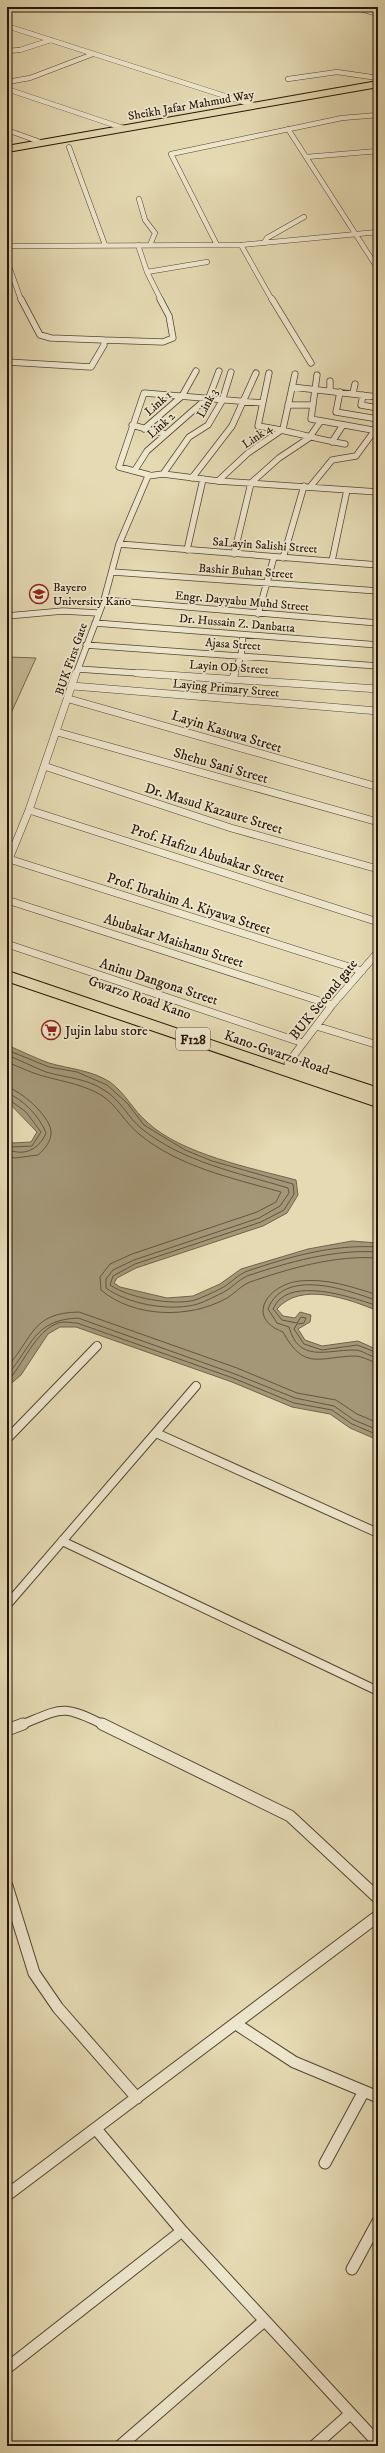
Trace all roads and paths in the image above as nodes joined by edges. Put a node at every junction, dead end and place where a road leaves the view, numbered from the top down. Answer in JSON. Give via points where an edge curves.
{"nodes":[{"id":1,"x":354,"y":7,"type":"edge"},
{"id":2,"x":378,"y":14,"type":"edge"},
{"id":3,"x":7,"y":26,"type":"edge"},
{"id":4,"x":18,"y":29,"type":"junction"},
{"id":5,"x":7,"y":33,"type":"edge"},
{"id":6,"x":50,"y":40,"type":"junction"},
{"id":7,"x":7,"y":51,"type":"edge"},
{"id":8,"x":93,"y":54,"type":"junction"},
{"id":9,"x":378,"y":78,"type":"edge"},
{"id":10,"x":288,"y":79,"type":"dead end"},
{"id":11,"x":7,"y":82,"type":"edge"},
{"id":12,"x":378,"y":85,"type":"edge"},
{"id":13,"x":7,"y":89,"type":"edge"},
{"id":14,"x":253,"y":105,"type":"junction"},
{"id":15,"x":378,"y":114,"type":"edge"},
{"id":16,"x":123,"y":128,"type":"junction"},
{"id":17,"x":288,"y":129,"type":"junction"},
{"id":18,"x":7,"y":130,"type":"edge"},
{"id":19,"x":43,"y":143,"type":"junction"},
{"id":20,"x":69,"y":147,"type":"dead end"},
{"id":21,"x":7,"y":150,"type":"edge"},
{"id":22,"x":378,"y":151,"type":"edge"},
{"id":23,"x":306,"y":157,"type":"junction"},
{"id":24,"x":139,"y":199,"type":"dead end"},
{"id":25,"x":304,"y":217,"type":"dead end"},
{"id":26,"x":378,"y":232,"type":"edge"},
{"id":27,"x":356,"y":234,"type":"junction"},
{"id":28,"x":264,"y":244,"type":"junction"},
{"id":29,"x":105,"y":245,"type":"junction"},
{"id":30,"x":138,"y":245,"type":"junction"},
{"id":31,"x":150,"y":245,"type":"junction"},
{"id":32,"x":217,"y":245,"type":"junction"},
{"id":33,"x":241,"y":245,"type":"junction"},
{"id":34,"x":7,"y":246,"type":"edge"},
{"id":35,"x":7,"y":262,"type":"edge"},
{"id":36,"x":207,"y":262,"type":"dead end"},
{"id":37,"x":378,"y":269,"type":"edge"},
{"id":38,"x":147,"y":272,"type":"junction"},
{"id":39,"x":104,"y":340,"type":"junction"},
{"id":40,"x":7,"y":362,"type":"edge"},
{"id":41,"x":311,"y":363,"type":"dead end"},
{"id":42,"x":196,"y":371,"type":"dead end"},
{"id":43,"x":219,"y":371,"type":"dead end"},
{"id":44,"x":231,"y":372,"type":"dead end"},
{"id":45,"x":256,"y":373,"type":"dead end"},
{"id":46,"x":269,"y":373,"type":"dead end"},
{"id":47,"x":295,"y":374,"type":"dead end"},
{"id":48,"x":317,"y":375,"type":"dead end"},
{"id":49,"x":330,"y":381,"type":"dead end"},
{"id":50,"x":355,"y":384,"type":"dead end"},
{"id":51,"x":292,"y":386,"type":"junction"},
{"id":52,"x":315,"y":388,"type":"junction"},
{"id":53,"x":330,"y":391,"type":"junction"},
{"id":54,"x":340,"y":392,"type":"junction"},
{"id":55,"x":353,"y":393,"type":"junction"},
{"id":56,"x":363,"y":395,"type":"junction"},
{"id":57,"x":182,"y":396,"type":"junction"},
{"id":58,"x":378,"y":396,"type":"edge"},
{"id":59,"x":206,"y":400,"type":"junction"},
{"id":60,"x":222,"y":401,"type":"junction"},
{"id":61,"x":243,"y":403,"type":"junction"},
{"id":62,"x":262,"y":403,"type":"junction"},
{"id":63,"x":288,"y":405,"type":"junction"},
{"id":64,"x":312,"y":405,"type":"junction"},
{"id":65,"x":378,"y":408,"type":"edge"},
{"id":66,"x":378,"y":419,"type":"edge"},
{"id":67,"x":320,"y":422,"type":"junction"},
{"id":68,"x":132,"y":425,"type":"junction"},
{"id":69,"x":343,"y":425,"type":"junction"},
{"id":70,"x":144,"y":428,"type":"junction"},
{"id":71,"x":283,"y":429,"type":"junction"},
{"id":72,"x":377,"y":430,"type":"edge"},
{"id":73,"x":165,"y":434,"type":"junction"},
{"id":74,"x":309,"y":438,"type":"junction"},
{"id":75,"x":332,"y":442,"type":"junction"},
{"id":76,"x":345,"y":444,"type":"dead end"},
{"id":77,"x":135,"y":470,"type":"junction"},
{"id":78,"x":163,"y":474,"type":"junction"},
{"id":79,"x":149,"y":475,"type":"junction"},
{"id":80,"x":192,"y":478,"type":"junction"},
{"id":81,"x":203,"y":479,"type":"junction"},
{"id":82,"x":218,"y":481,"type":"junction"},
{"id":83,"x":252,"y":483,"type":"junction"},
{"id":84,"x":307,"y":487,"type":"junction"},
{"id":85,"x":346,"y":490,"type":"junction"},
{"id":86,"x":378,"y":492,"type":"edge"},
{"id":87,"x":118,"y":544,"type":"junction"},
{"id":88,"x":187,"y":550,"type":"junction"},
{"id":89,"x":234,"y":554,"type":"junction"},
{"id":90,"x":274,"y":557,"type":"junction"},
{"id":91,"x":284,"y":558,"type":"junction"},
{"id":92,"x":332,"y":561,"type":"junction"},
{"id":93,"x":378,"y":565,"type":"edge"},
{"id":94,"x":113,"y":572,"type":"junction"},
{"id":95,"x":266,"y":583,"type":"junction"},
{"id":96,"x":378,"y":591,"type":"edge"},
{"id":97,"x":104,"y":600,"type":"junction"},
{"id":98,"x":98,"y":613,"type":"junction"},
{"id":99,"x":258,"y":614,"type":"junction"},
{"id":100,"x":7,"y":616,"type":"edge"},
{"id":101,"x":95,"y":623,"type":"junction"},
{"id":102,"x":378,"y":623,"type":"edge"},
{"id":103,"x":243,"y":635,"type":"junction"},
{"id":104,"x":86,"y":645,"type":"junction"},
{"id":105,"x":378,"y":645,"type":"edge"},
{"id":106,"x":240,"y":656,"type":"junction"},
{"id":107,"x":378,"y":666,"type":"edge"},
{"id":108,"x":78,"y":668,"type":"junction"},
{"id":109,"x":233,"y":678,"type":"junction"},
{"id":110,"x":73,"y":686,"type":"junction"},
{"id":111,"x":378,"y":689,"type":"edge"},
{"id":112,"x":69,"y":699,"type":"junction"},
{"id":113,"x":378,"y":711,"type":"edge"},
{"id":114,"x":57,"y":732,"type":"junction"},
{"id":115,"x":44,"y":766,"type":"junction"},
{"id":116,"x":378,"y":787,"type":"edge"},
{"id":117,"x":29,"y":810,"type":"junction"},
{"id":118,"x":378,"y":822,"type":"edge"},
{"id":119,"x":8,"y":861,"type":"edge"},
{"id":120,"x":378,"y":869,"type":"edge"},
{"id":121,"x":7,"y":900,"type":"edge"},
{"id":122,"x":378,"y":922,"type":"edge"},
{"id":123,"x":7,"y":944,"type":"edge"},
{"id":124,"x":378,"y":952,"type":"edge"},
{"id":125,"x":7,"y":968,"type":"edge"},
{"id":126,"x":362,"y":971,"type":"junction"},
{"id":127,"x":7,"y":976,"type":"edge"},
{"id":128,"x":332,"y":1005,"type":"junction"},
{"id":129,"x":316,"y":1026,"type":"junction"},
{"id":130,"x":303,"y":1043,"type":"junction"},
{"id":131,"x":378,"y":1045,"type":"edge"},
{"id":132,"x":288,"y":1063,"type":"junction"},
{"id":133,"x":378,"y":1092,"type":"edge"},
{"id":134,"x":378,"y":1102,"type":"edge"},
{"id":135,"x":97,"y":1346,"type":"dead end"},
{"id":136,"x":196,"y":1386,"type":"dead end"},
{"id":137,"x":156,"y":1433,"type":"junction"},
{"id":138,"x":7,"y":1439,"type":"edge"},
{"id":139,"x":378,"y":1533,"type":"edge"},
{"id":140,"x":62,"y":1541,"type":"junction"},
{"id":141,"x":7,"y":1605,"type":"edge"},
{"id":142,"x":378,"y":1691,"type":"edge"},
{"id":143,"x":7,"y":1730,"type":"edge"},
{"id":144,"x":7,"y":1886,"type":"edge"},
{"id":145,"x":378,"y":1898,"type":"edge"},
{"id":146,"x":378,"y":1916,"type":"edge"},
{"id":147,"x":236,"y":2024,"type":"junction"},
{"id":148,"x":364,"y":2092,"type":"junction"},
{"id":149,"x":378,"y":2097,"type":"edge"},
{"id":150,"x":137,"y":2098,"type":"junction"},
{"id":151,"x":96,"y":2129,"type":"junction"},
{"id":152,"x":325,"y":2163,"type":"dead end"},
{"id":153,"x":7,"y":2195,"type":"edge"},
{"id":154,"x":378,"y":2221,"type":"edge"},
{"id":155,"x":182,"y":2231,"type":"junction"},
{"id":156,"x":352,"y":2269,"type":"dead end"},
{"id":157,"x":264,"y":2321,"type":"junction"},
{"id":158,"x":7,"y":2368,"type":"edge"},
{"id":159,"x":350,"y":2414,"type":"junction"},
{"id":160,"x":378,"y":2444,"type":"edge"},
{"id":161,"x":120,"y":2446,"type":"edge"},
{"id":162,"x":314,"y":2446,"type":"edge"}],
"edges":[{"from":1,"to":2,"type":"street"},
{"from":3,"to":4,"type":"street"},
{"from":4,"to":5,"type":"street"},
{"from":4,"to":6,"type":"street"},
{"from":6,"to":7,"type":"street","via":[[20,50]]},
{"from":6,"to":8,"type":"street"},
{"from":8,"to":11,"type":"street","via":[[30,78]]},
{"from":8,"to":14,"type":"street"},
{"from":9,"to":10,"type":"street","via":[[344,72]]},
{"from":12,"to":14,"type":"main road","name":"Sheikh Jafar Mahmud Way"},
{"from":12,"to":21,"type":"main road","name":"Sheikh Jafar Mahmud Way"},
{"from":13,"to":16,"type":"street"},
{"from":14,"to":16,"type":"main road","name":"Sheikh Jafar Mahmud Way"},
{"from":15,"to":17,"type":"street"},
{"from":16,"to":19,"type":"main road","name":"Sheikh Jafar Mahmud Way"},
{"from":17,"to":23,"type":"street"},
{"from":17,"to":32,"type":"street","via":[[171,154]]},
{"from":18,"to":19,"type":"street"},
{"from":19,"to":21,"type":"main road","name":"Sheikh Jafar Mahmud Way"},
{"from":20,"to":29,"type":"street"},
{"from":22,"to":23,"type":"street"},
{"from":23,"to":27,"type":"street"},
{"from":24,"to":31,"type":"street","via":[[145,220],[155,233]]},
{"from":25,"to":28,"type":"street","via":[[267,238]]},
{"from":26,"to":27,"type":"street"},
{"from":27,"to":28,"type":"street"},
{"from":27,"to":37,"type":"street"},
{"from":28,"to":33,"type":"street"},
{"from":29,"to":30,"type":"street"},
{"from":29,"to":34,"type":"street"},
{"from":30,"to":31,"type":"street"},
{"from":30,"to":38,"type":"street"},
{"from":31,"to":32,"type":"street"},
{"from":32,"to":33,"type":"street"},
{"from":33,"to":41,"type":"street"},
{"from":35,"to":39,"type":"street","via":[[21,300],[40,335],[51,338]]},
{"from":36,"to":38,"type":"street"},
{"from":38,"to":39,"type":"street","via":[[169,316],[173,338],[163,342]]},
{"from":39,"to":40,"type":"street","via":[[104,345],[91,367]]},
{"from":42,"to":57,"type":"street","name":"Link 1"},
{"from":43,"to":59,"type":"street"},
{"from":44,"to":60,"type":"street","name":"Link 3"},
{"from":45,"to":61,"type":"street","name":"Link 4"},
{"from":46,"to":62,"type":"street"},
{"from":47,"to":51,"type":"street","name":"Link 4"},
{"from":48,"to":52,"type":"street"},
{"from":49,"to":53,"type":"street"},
{"from":50,"to":55,"type":"street"},
{"from":51,"to":52,"type":"street"},
{"from":51,"to":63,"type":"street","name":"Link 4"},
{"from":52,"to":53,"type":"street"},
{"from":52,"to":64,"type":"street"},
{"from":53,"to":54,"type":"street"},
{"from":54,"to":55,"type":"street"},
{"from":54,"to":66,"type":"street","via":[[336,412]]},
{"from":55,"to":56,"type":"street"},
{"from":56,"to":58,"type":"street"},
{"from":56,"to":65,"type":"street","via":[[361,405]]},
{"from":57,"to":59,"type":"street"},
{"from":57,"to":68,"type":"street","via":[[144,393]]},
{"from":57,"to":70,"type":"street","name":"Link 1"},
{"from":59,"to":60,"type":"street"},
{"from":59,"to":73,"type":"street","name":"Link 2"},
{"from":60,"to":61,"type":"street"},
{"from":60,"to":78,"type":"street","name":"Link 3","via":[[208,424],[189,438]]},
{"from":61,"to":62,"type":"street"},
{"from":61,"to":80,"type":"street","name":"Link 4","via":[[232,426]]},
{"from":62,"to":71,"type":"street","via":[[258,426]]},
{"from":63,"to":64,"type":"street"},
{"from":63,"to":71,"type":"street","name":"Link 4"},
{"from":64,"to":67,"type":"street","via":[[311,419]]},
{"from":67,"to":69,"type":"street"},
{"from":67,"to":74,"type":"street"},
{"from":68,"to":70,"type":"street"},
{"from":68,"to":77,"type":"street","via":[[119,467]]},
{"from":69,"to":72,"type":"street"},
{"from":69,"to":75,"type":"street"},
{"from":70,"to":73,"type":"street"},
{"from":71,"to":74,"type":"street"},
{"from":71,"to":82,"type":"street","name":"Link 4","via":[[248,454]]},
{"from":72,"to":84,"type":"street","via":[[356,456],[332,460]]},
{"from":73,"to":77,"type":"street","name":"Link 2","via":[[147,451]]},
{"from":74,"to":75,"type":"street"},
{"from":74,"to":83,"type":"street","via":[[279,458]]},
{"from":75,"to":76,"type":"street"},
{"from":77,"to":79,"type":"street"},
{"from":78,"to":79,"type":"street"},
{"from":78,"to":80,"type":"street"},
{"from":79,"to":87,"type":"street","name":"BUK First Gate"},
{"from":80,"to":81,"type":"street"},
{"from":81,"to":82,"type":"street"},
{"from":81,"to":88,"type":"street"},
{"from":82,"to":83,"type":"street"},
{"from":83,"to":84,"type":"street"},
{"from":83,"to":89,"type":"street"},
{"from":84,"to":85,"type":"street"},
{"from":84,"to":91,"type":"street"},
{"from":85,"to":86,"type":"street"},
{"from":85,"to":92,"type":"street"},
{"from":87,"to":88,"type":"street","name":"SaLayin Salishi Street"},
{"from":87,"to":94,"type":"street","name":"BUK First Gate"},
{"from":88,"to":89,"type":"street","name":"SaLayin Salishi Street"},
{"from":89,"to":90,"type":"street","name":"SaLayin Salishi Street"},
{"from":90,"to":91,"type":"street","name":"SaLayin Salishi Street"},
{"from":90,"to":95,"type":"street"},
{"from":91,"to":92,"type":"street","name":"SaLayin Salishi Street"},
{"from":92,"to":93,"type":"street","name":"SaLayin Salishi Street"},
{"from":94,"to":95,"type":"street","name":"Bashir Buhan Street"},
{"from":94,"to":97,"type":"street","name":"BUK First Gate"},
{"from":95,"to":96,"type":"street","name":"Bashir Buhan Street"},
{"from":95,"to":99,"type":"street"},
{"from":97,"to":98,"type":"street","name":"BUK First Gate"},
{"from":97,"to":99,"type":"street","name":"Engr. Dayyabu Muhd Street"},
{"from":98,"to":100,"type":"street","via":[[63,611]]},
{"from":98,"to":101,"type":"street","name":"BUK First Gate"},
{"from":99,"to":102,"type":"street","name":"Engr. Dayyabu Muhd Street"},
{"from":101,"to":103,"type":"street","name":"Dr. Hussain Z. Danbatta"},
{"from":101,"to":104,"type":"street","name":"BUK First Gate"},
{"from":103,"to":105,"type":"street","name":"Dr. Hussain Z. Danbatta"},
{"from":103,"to":106,"type":"street"},
{"from":104,"to":106,"type":"street","name":"Ajasa Street"},
{"from":104,"to":108,"type":"street","name":"BUK First Gate"},
{"from":106,"to":107,"type":"street","name":"Ajasa Street"},
{"from":106,"to":109,"type":"street"},
{"from":108,"to":109,"type":"street","name":"Layin OD Street"},
{"from":108,"to":110,"type":"street","name":"BUK First Gate"},
{"from":109,"to":111,"type":"street","name":"Layin OD Street"},
{"from":110,"to":112,"type":"street","name":"BUK First Gate"},
{"from":110,"to":113,"type":"street","name":"Laying Primary Street"},
{"from":112,"to":114,"type":"street","name":"BUK First Gate"},
{"from":112,"to":116,"type":"street","name":"Layin Kasuwa Street"},
{"from":114,"to":115,"type":"street","name":"BUK First Gate"},
{"from":114,"to":118,"type":"street","name":"Shehu Sani Street"},
{"from":115,"to":117,"type":"street","name":"BUK First Gate"},
{"from":115,"to":120,"type":"street","name":"Dr. Masud Kazaure Street","via":[[231,828]]},
{"from":117,"to":119,"type":"street","name":"BUK First Gate"},
{"from":117,"to":122,"type":"street","name":"Prof. Hafizu Abubakar Street"},
{"from":119,"to":126,"type":"street","name":"Prof. Ibrahim A. Kiyawa Street"},
{"from":121,"to":128,"type":"street","name":"Abubakar Maishanu Street"},
{"from":123,"to":130,"type":"street","name":"Aninu Dangona Street"},
{"from":124,"to":126,"type":"street","name":"BUK Second gate"},
{"from":125,"to":132,"type":"main road","name":"Gwarzo Road Kano","number":"F128"},
{"from":126,"to":128,"type":"street","name":"BUK Second gate"},
{"from":127,"to":134,"type":"main road","name":"Kano-Gwarzo Road","number":"F128"},
{"from":128,"to":129,"type":"street","name":"BUK Second gate"},
{"from":129,"to":130,"type":"street","name":"BUK Second gate"},
{"from":129,"to":131,"type":"street"},
{"from":130,"to":132,"type":"street","name":"BUK Second gate"},
{"from":132,"to":133,"type":"main road","name":"Gwarzo Road Kano","number":"F128"},
{"from":135,"to":138,"type":"street"},
{"from":136,"to":137,"type":"street"},
{"from":137,"to":139,"type":"street"},
{"from":137,"to":140,"type":"street"},
{"from":140,"to":141,"type":"street"},
{"from":140,"to":142,"type":"street"},
{"from":143,"to":145,"type":"street","via":[[60,1709],[78,1712],[290,1816]]},
{"from":144,"to":150,"type":"street","via":[[34,1973],[58,2008]]},
{"from":146,"to":147,"type":"street"},
{"from":147,"to":148,"type":"street","via":[[294,2062]]},
{"from":147,"to":150,"type":"street"},
{"from":148,"to":149,"type":"street"},
{"from":148,"to":152,"type":"street"},
{"from":150,"to":151,"type":"street"},
{"from":151,"to":153,"type":"street"},
{"from":151,"to":155,"type":"street"},
{"from":154,"to":156,"type":"street"},
{"from":155,"to":157,"type":"street"},
{"from":155,"to":158,"type":"street"},
{"from":157,"to":159,"type":"street"},
{"from":157,"to":161,"type":"street"},
{"from":159,"to":160,"type":"street"},
{"from":159,"to":162,"type":"street"}]}
